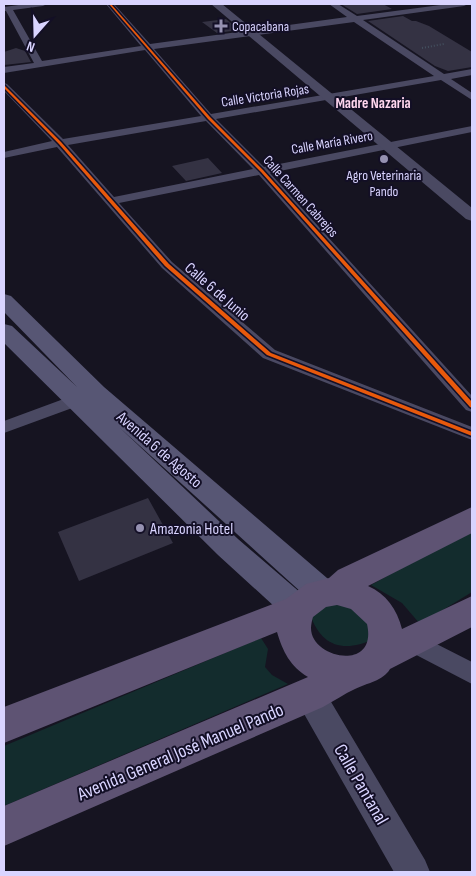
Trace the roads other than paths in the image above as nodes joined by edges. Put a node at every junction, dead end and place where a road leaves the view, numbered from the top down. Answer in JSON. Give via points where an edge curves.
{"nodes":[{"id":1,"x":43,"y":4,"type":"edge"},
{"id":2,"x":110,"y":4,"type":"edge"},
{"id":3,"x":216,"y":4,"type":"edge"},
{"id":4,"x":229,"y":4,"type":"edge"},
{"id":5,"x":333,"y":4,"type":"edge"},
{"id":6,"x":464,"y":4,"type":"edge"},
{"id":7,"x":6,"y":9,"type":"edge"},
{"id":8,"x":356,"y":18,"type":"junction"},
{"id":9,"x":257,"y":32,"type":"junction"},
{"id":10,"x":149,"y":47,"type":"junction"},
{"id":11,"x":39,"y":64,"type":"junction"},
{"id":12,"x":4,"y":70,"type":"edge"},
{"id":13,"x":472,"y":72,"type":"edge"},
{"id":14,"x":443,"y":78,"type":"junction"},
{"id":15,"x":4,"y":86,"type":"edge"},
{"id":16,"x":336,"y":97,"type":"junction"},
{"id":17,"x":472,"y":97,"type":"edge"},
{"id":18,"x":209,"y":118,"type":"junction"},
{"id":19,"x":472,"y":129,"type":"edge"},
{"id":20,"x":60,"y":143,"type":"junction"},
{"id":21,"x":396,"y":146,"type":"junction"},
{"id":22,"x":4,"y":154,"type":"edge"},
{"id":23,"x":262,"y":170,"type":"junction"},
{"id":24,"x":110,"y":201,"type":"junction"},
{"id":25,"x":472,"y":201,"type":"edge"},
{"id":26,"x":472,"y":216,"type":"edge"},
{"id":27,"x":4,"y":300,"type":"edge"},
{"id":28,"x":4,"y":331,"type":"edge"},
{"id":29,"x":86,"y":397,"type":"junction"},
{"id":30,"x":472,"y":406,"type":"edge"},
{"id":31,"x":4,"y":427,"type":"edge"},
{"id":32,"x":472,"y":434,"type":"edge"},
{"id":33,"x":472,"y":519,"type":"edge"},
{"id":34,"x":319,"y":597,"type":"junction"},
{"id":35,"x":472,"y":611,"type":"edge"},
{"id":36,"x":384,"y":624,"type":"junction"},
{"id":37,"x":412,"y":642,"type":"junction"},
{"id":38,"x":366,"y":665,"type":"junction"},
{"id":39,"x":472,"y":674,"type":"edge"},
{"id":40,"x":310,"y":677,"type":"junction"},
{"id":41,"x":4,"y":725,"type":"edge"},
{"id":42,"x":4,"y":826,"type":"edge"},
{"id":43,"x":413,"y":872,"type":"edge"}],
"edges":[{"from":1,"to":7,"type":"street"},
{"from":2,"to":10,"type":"street","name":"Calle Carmen Cabrejos"},
{"from":3,"to":9,"type":"street"},
{"from":4,"to":9,"type":"street"},
{"from":5,"to":8,"type":"street"},
{"from":6,"to":8,"type":"street"},
{"from":7,"to":11,"type":"street"},
{"from":8,"to":9,"type":"street"},
{"from":8,"to":14,"type":"street"},
{"from":9,"to":10,"type":"street"},
{"from":9,"to":16,"type":"street"},
{"from":10,"to":11,"type":"street"},
{"from":10,"to":18,"type":"street","name":"Calle Carmen Cabrejos"},
{"from":11,"to":12,"type":"street"},
{"from":13,"to":14,"type":"street","name":"Calle Victoria Rojas"},
{"from":14,"to":16,"type":"street","name":"Calle Victoria Rojas"},
{"from":14,"to":17,"type":"street"},
{"from":15,"to":20,"type":"street","name":"Calle 6 de Junio"},
{"from":16,"to":18,"type":"street","name":"Calle Victoria Rojas"},
{"from":16,"to":21,"type":"street"},
{"from":18,"to":20,"type":"street","name":"Calle Victoria Rojas"},
{"from":18,"to":23,"type":"street","name":"Calle Carmen Cabrejos"},
{"from":19,"to":21,"type":"street","name":"Calle María Rivero"},
{"from":20,"to":22,"type":"street","name":"Calle Victoria Rojas"},
{"from":20,"to":24,"type":"street","name":"Calle 6 de Junio"},
{"from":21,"to":23,"type":"street","name":"Calle María Rivero"},
{"from":21,"to":25,"type":"street"},
{"from":21,"to":26,"type":"street"},
{"from":23,"to":24,"type":"street","name":"Calle María Rivero"},
{"from":23,"to":30,"type":"street","name":"Calle Carmen Cabrejos"},
{"from":24,"to":32,"type":"street","name":"Calle 6 de Junio","via":[[167,265],[269,354]]},
{"from":27,"to":29,"type":"main road","name":"Avenida 6 de Agosto"},
{"from":28,"to":29,"type":"main road","name":"Avenida 6 de Agosto"},
{"from":29,"to":31,"type":"street"},
{"from":29,"to":34,"type":"main road","name":"Avenida 6 de Agosto","via":[[228,547]]},
{"from":33,"to":34,"type":"main road"},
{"from":34,"to":36,"type":"main road","via":[[362,598],[377,611]]},
{"from":34,"to":40,"type":"main road","via":[[294,621],[295,636]]},
{"from":34,"to":41,"type":"main road"},
{"from":35,"to":37,"type":"main road","name":"Avenida General José Manuel Pando"},
{"from":36,"to":37,"type":"street"},
{"from":36,"to":38,"type":"main road","via":[[385,642]]},
{"from":37,"to":38,"type":"main road","name":"Avenida General José Manuel Pando"},
{"from":37,"to":39,"type":"street"},
{"from":38,"to":40,"type":"main road","name":"Avenida General José Manuel Pando"},
{"from":40,"to":42,"type":"main road","name":"Avenida General José Manuel Pando"},
{"from":40,"to":43,"type":"street","name":"Calle Pantanal"}]}
